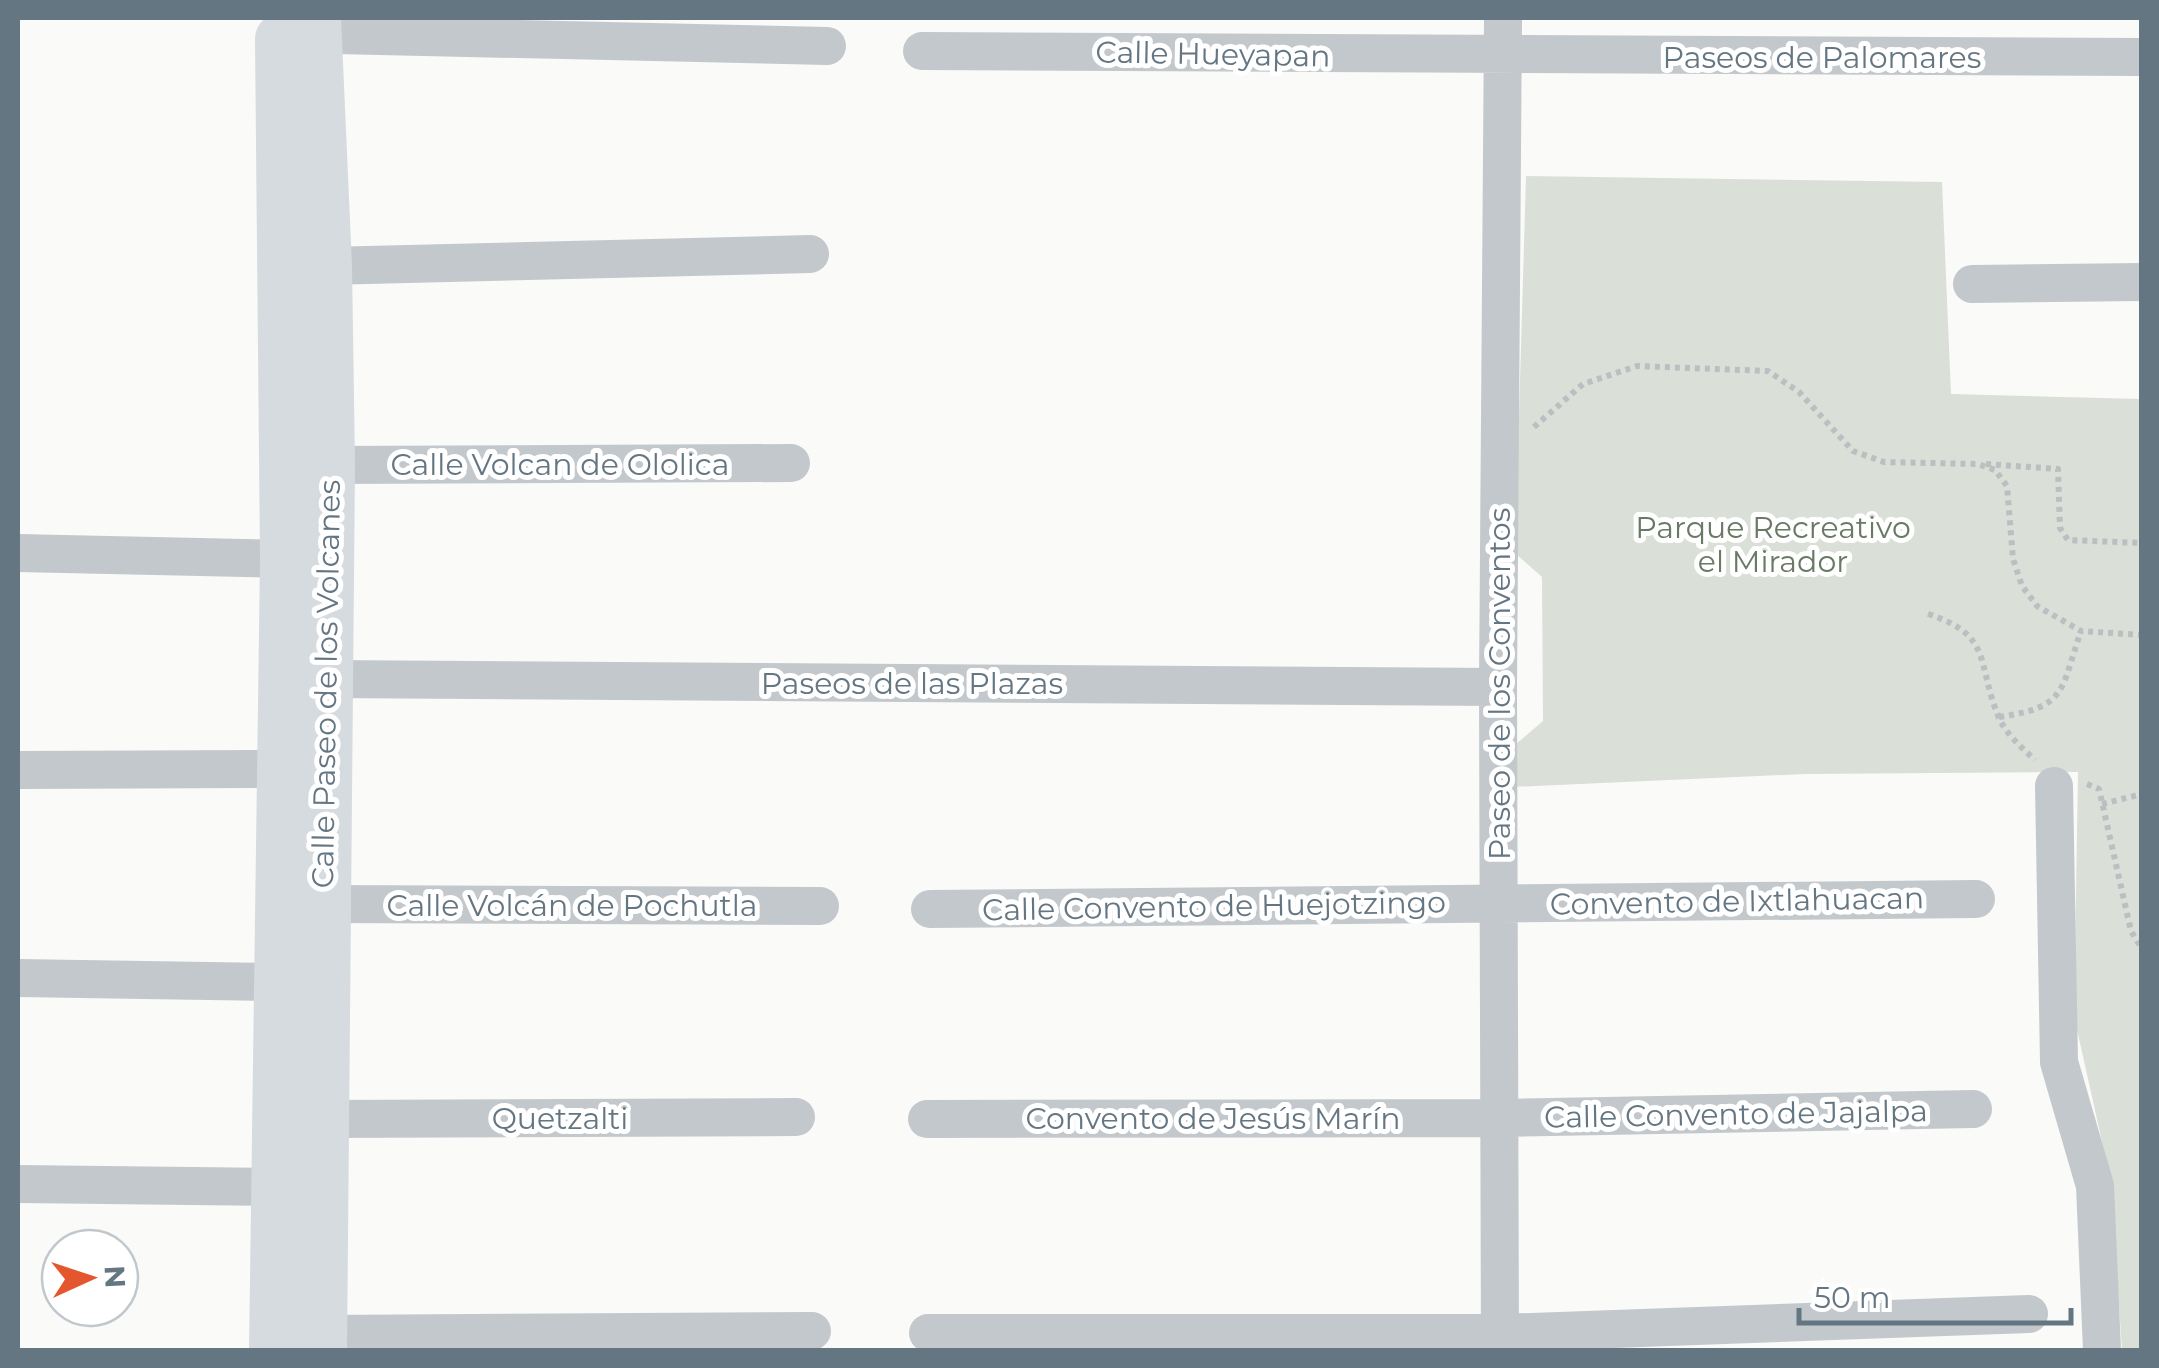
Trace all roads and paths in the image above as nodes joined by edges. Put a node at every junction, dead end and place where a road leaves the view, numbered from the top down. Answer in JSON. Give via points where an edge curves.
{"nodes":[{"id":1,"x":1503,"y":18,"type":"edge"},
{"id":2,"x":298,"y":26,"type":"edge"},
{"id":3,"x":827,"y":46,"type":"dead end"},
{"id":4,"x":922,"y":51,"type":"dead end"},
{"id":5,"x":1503,"y":56,"type":"junction"},
{"id":6,"x":2142,"y":56,"type":"edge"},
{"id":7,"x":810,"y":254,"type":"dead end"},
{"id":8,"x":326,"y":266,"type":"junction"},
{"id":9,"x":2142,"y":282,"type":"edge"},
{"id":10,"x":1972,"y":284,"type":"dead end"},
{"id":11,"x":1500,"y":458,"type":"junction"},
{"id":12,"x":791,"y":463,"type":"dead end"},
{"id":13,"x":1978,"y":464,"type":"junction"},
{"id":14,"x":329,"y":465,"type":"junction"},
{"id":15,"x":2142,"y":543,"type":"edge"},
{"id":16,"x":18,"y":553,"type":"edge"},
{"id":17,"x":286,"y":559,"type":"junction"},
{"id":18,"x":1928,"y":614,"type":"dead end"},
{"id":19,"x":2081,"y":631,"type":"junction"},
{"id":20,"x":2142,"y":635,"type":"edge"},
{"id":21,"x":326,"y":680,"type":"junction"},
{"id":22,"x":1498,"y":687,"type":"junction"},
{"id":23,"x":1999,"y":717,"type":"junction"},
{"id":24,"x":2009,"y":735,"type":"dead end"},
{"id":25,"x":284,"y":769,"type":"junction"},
{"id":26,"x":18,"y":770,"type":"edge"},
{"id":27,"x":2054,"y":786,"type":"dead end"},
{"id":28,"x":2142,"y":794,"type":"edge"},
{"id":29,"x":2102,"y":804,"type":"dead end"},
{"id":30,"x":1976,"y":899,"type":"dead end"},
{"id":31,"x":323,"y":904,"type":"junction"},
{"id":32,"x":1498,"y":904,"type":"junction"},
{"id":33,"x":820,"y":906,"type":"dead end"},
{"id":34,"x":930,"y":909,"type":"dead end"},
{"id":35,"x":18,"y":978,"type":"edge"},
{"id":36,"x":278,"y":982,"type":"junction"},
{"id":37,"x":1974,"y":1109,"type":"dead end"},
{"id":38,"x":796,"y":1117,"type":"dead end"},
{"id":39,"x":1500,"y":1118,"type":"junction"},
{"id":40,"x":324,"y":1119,"type":"junction"},
{"id":41,"x":927,"y":1119,"type":"dead end"},
{"id":42,"x":18,"y":1184,"type":"edge"},
{"id":43,"x":277,"y":1187,"type":"junction"},
{"id":44,"x":2030,"y":1314,"type":"dead end"},
{"id":45,"x":812,"y":1332,"type":"dead end"},
{"id":46,"x":928,"y":1333,"type":"dead end"},
{"id":47,"x":1500,"y":1342,"type":"edge"},
{"id":48,"x":306,"y":1345,"type":"edge"},
{"id":49,"x":2102,"y":1350,"type":"edge"}],
"edges":[{"from":1,"to":5,"type":"street","name":"Paseo de los Conventos"},
{"from":2,"to":3,"type":"street"},
{"from":2,"to":8,"type":"street","name":"Calle Paseo de los Volcanes"},
{"from":2,"to":17,"type":"street","name":"Calle Paseo de los Volcanes"},
{"from":4,"to":5,"type":"street","name":"Calle Hueyapan"},
{"from":5,"to":6,"type":"street","name":"Paseos de Palomares"},
{"from":5,"to":11,"type":"street","name":"Paseo de los Conventos"},
{"from":7,"to":8,"type":"street"},
{"from":8,"to":14,"type":"street","name":"Calle Paseo de los Volcanes"},
{"from":9,"to":10,"type":"street"},
{"from":11,"to":13,"type":"path","via":[[1582,384],[1637,366],[1768,371],[1799,392],[1853,451],[1884,462]]},
{"from":11,"to":22,"type":"street","name":"Paseo de los Conventos"},
{"from":12,"to":14,"type":"street","name":"Calle Volcan de Ololica"},
{"from":13,"to":15,"type":"path","via":[[2058,469],[2060,528],[2068,540]]},
{"from":13,"to":19,"type":"path","via":[[1995,470],[2007,486],[2022,586],[2055,619]]},
{"from":14,"to":21,"type":"street","name":"Calle Paseo de los Volcanes"},
{"from":16,"to":17,"type":"street"},
{"from":17,"to":25,"type":"street","name":"Calle Paseo de los Volcanes"},
{"from":18,"to":23,"type":"path","via":[[1959,624],[1977,644]]},
{"from":19,"to":20,"type":"path"},
{"from":19,"to":23,"type":"path","via":[[2057,698],[2046,708]]},
{"from":21,"to":22,"type":"street","name":"Paseos de las Plazas"},
{"from":21,"to":31,"type":"street","name":"Calle Paseo de los Volcanes"},
{"from":22,"to":32,"type":"street","name":"Paseo de los Conventos"},
{"from":23,"to":24,"type":"path"},
{"from":25,"to":26,"type":"street"},
{"from":25,"to":36,"type":"street","name":"Calle Paseo de los Volcanes"},
{"from":27,"to":49,"type":"street","via":[[2059,1062],[2094,1186]]},
{"from":28,"to":29,"type":"path"},
{"from":30,"to":32,"type":"street","name":"Convento de Ixtlahuacan"},
{"from":31,"to":33,"type":"street","name":"Calle Volcán de Pochutla"},
{"from":31,"to":40,"type":"street","name":"Calle Paseo de los Volcanes"},
{"from":32,"to":34,"type":"street","name":"Calle Convento de Huejotzingo"},
{"from":32,"to":39,"type":"street","name":"Paseo de los Conventos"},
{"from":35,"to":36,"type":"street"},
{"from":36,"to":43,"type":"street","name":"Calle Paseo de los Volcanes"},
{"from":37,"to":39,"type":"street","name":"Calle Convento de Jajalpa"},
{"from":38,"to":40,"type":"street","name":"Quetzalti"},
{"from":39,"to":41,"type":"street","name":"Convento de Jesús Marín"},
{"from":39,"to":47,"type":"street","name":"Paseo de los Conventos"},
{"from":40,"to":48,"type":"street","name":"Calle Paseo de los Volcanes"},
{"from":42,"to":43,"type":"street"},
{"from":43,"to":48,"type":"street","name":"Calle Paseo de los Volcanes"},
{"from":44,"to":47,"type":"street"},
{"from":45,"to":48,"type":"street"},
{"from":46,"to":47,"type":"street"}]}
